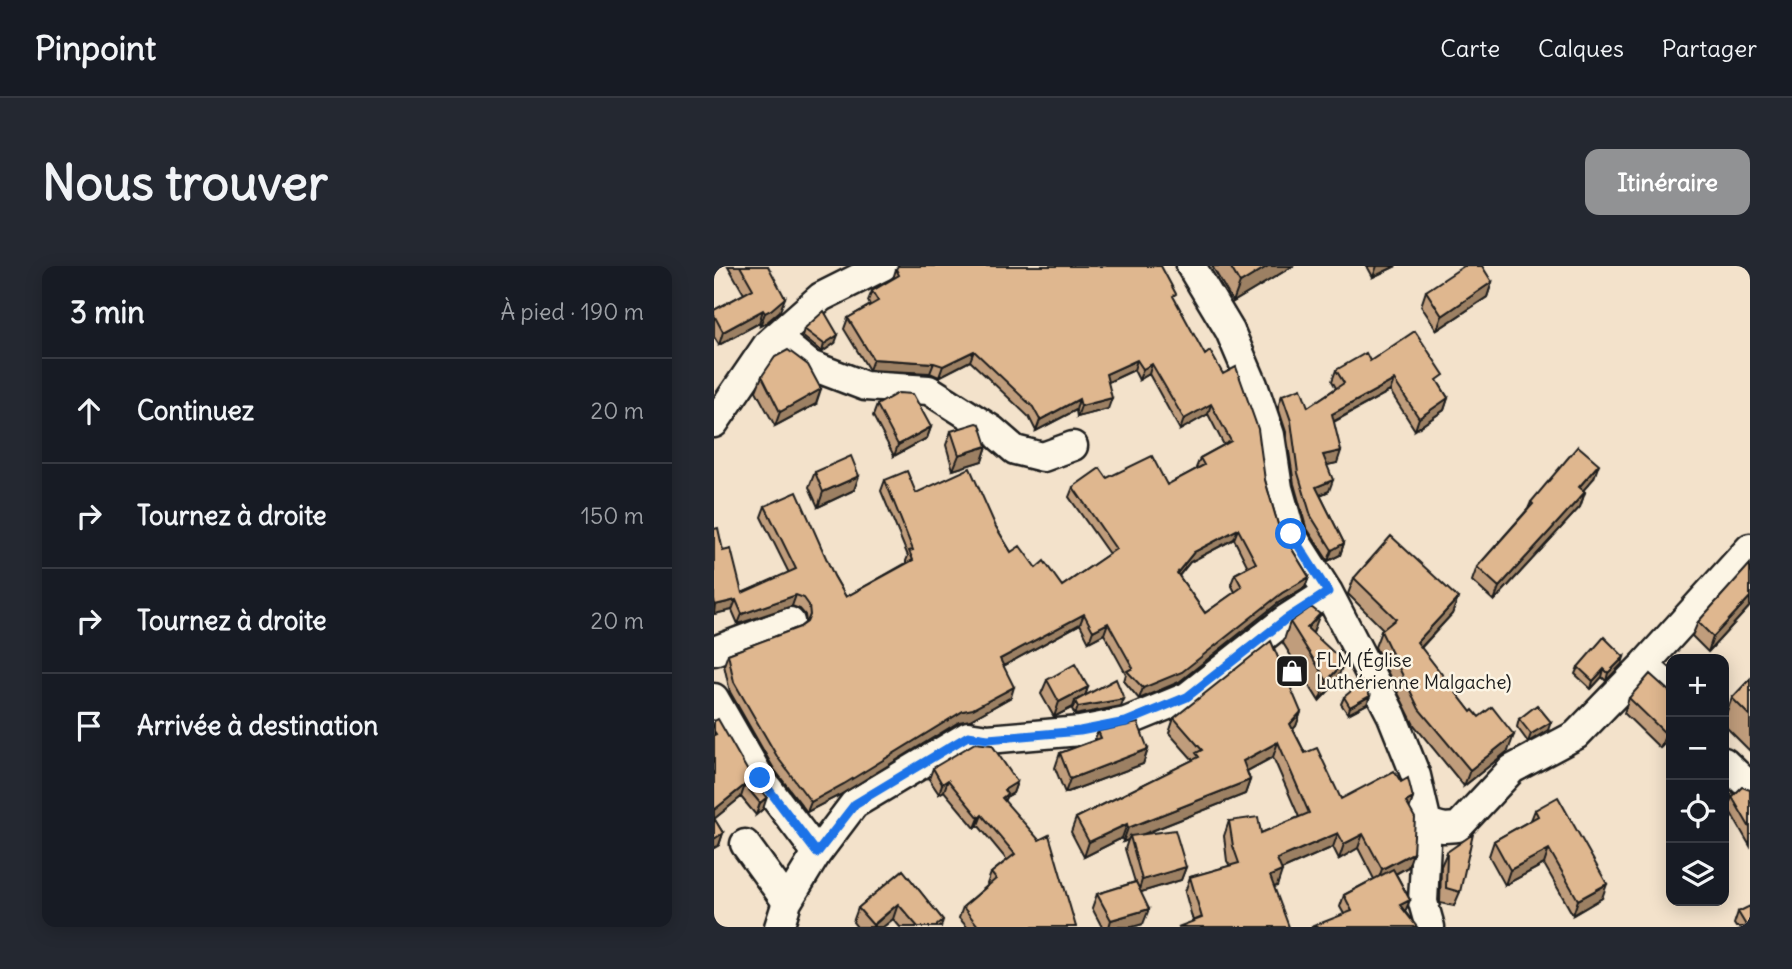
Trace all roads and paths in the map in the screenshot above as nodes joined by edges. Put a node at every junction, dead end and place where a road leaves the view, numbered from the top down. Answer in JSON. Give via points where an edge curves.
{"nodes":[{"id":1,"x":883,"y":266,"type":"edge"},
{"id":2,"x":1191,"y":266,"type":"edge"},
{"id":3,"x":776,"y":337,"type":"junction"},
{"id":4,"x":714,"y":423,"type":"edge"},
{"id":5,"x":1073,"y":446,"type":"dead end"},
{"id":6,"x":1750,"y":548,"type":"edge"},
{"id":7,"x":1328,"y":592,"type":"junction"},
{"id":8,"x":790,"y":622,"type":"dead end"},
{"id":9,"x":714,"y":651,"type":"edge"},
{"id":10,"x":1644,"y":666,"type":"junction"},
{"id":11,"x":1666,"y":685,"type":"edge"},
{"id":12,"x":714,"y":698,"type":"edge"},
{"id":13,"x":1729,"y":766,"type":"edge"},
{"id":14,"x":1750,"y":787,"type":"edge"},
{"id":15,"x":1427,"y":823,"type":"junction"},
{"id":16,"x":745,"y":844,"type":"dead end"},
{"id":17,"x":817,"y":853,"type":"junction"},
{"id":18,"x":783,"y":915,"type":"edge"},
{"id":19,"x":1430,"y":927,"type":"edge"}],
"edges":[{"from":1,"to":3,"type":"street","via":[[821,297]]},
{"from":2,"to":7,"type":"street","via":[[1230,331],[1253,385],[1270,435],[1291,534]]},
{"from":3,"to":4,"type":"street"},
{"from":3,"to":5,"type":"street","via":[[810,365],[865,386],[929,390],[1015,450],[1043,457]]},
{"from":6,"to":10,"type":"street"},
{"from":7,"to":15,"type":"street","via":[[1392,716],[1416,776]]},
{"from":7,"to":17,"type":"street","via":[[1187,697],[1126,722],[1067,733],[988,739],[968,736],[855,804]]},
{"from":8,"to":9,"type":"street"},
{"from":10,"to":11,"type":"street"},
{"from":10,"to":15,"type":"street","via":[[1576,735],[1512,769],[1458,827]]},
{"from":12,"to":17,"type":"street","via":[[760,778]]},
{"from":13,"to":14,"type":"street"},
{"from":15,"to":19,"type":"street","via":[[1423,902]]},
{"from":16,"to":18,"type":"street"},
{"from":17,"to":18,"type":"street"}]}
